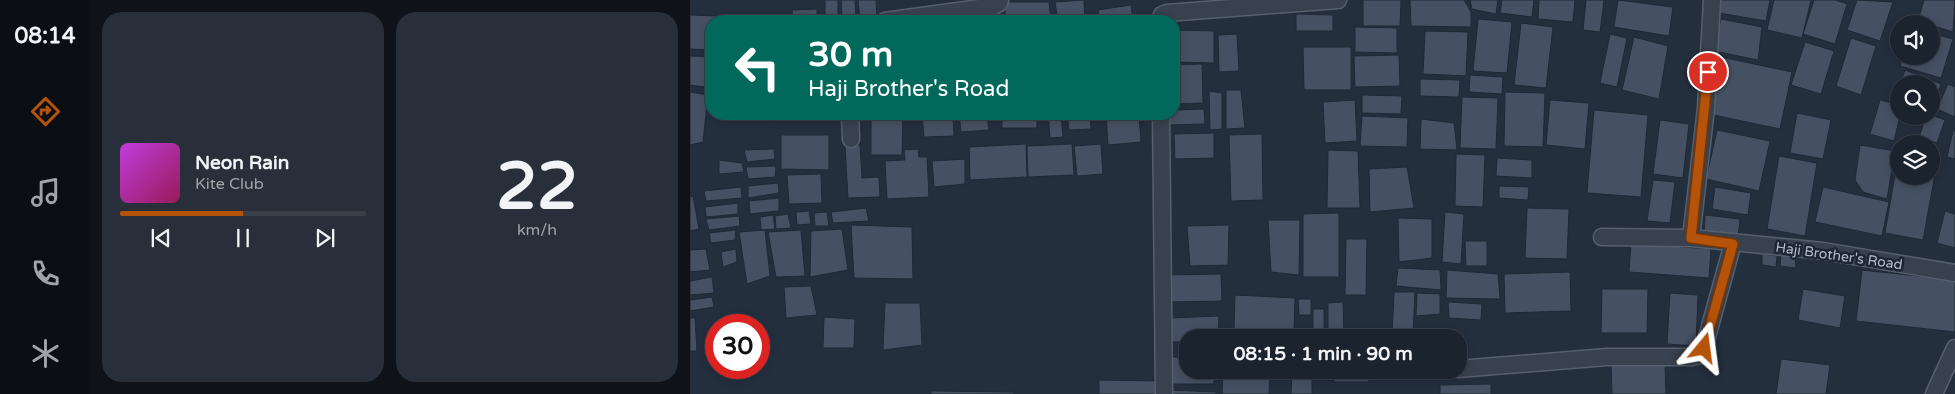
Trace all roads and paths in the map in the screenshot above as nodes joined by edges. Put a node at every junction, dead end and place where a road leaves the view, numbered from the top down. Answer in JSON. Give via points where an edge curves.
{"nodes":[{"id":1,"x":1000,"y":0,"type":"edge"},
{"id":2,"x":1338,"y":0,"type":"edge"},
{"id":3,"x":1712,"y":0,"type":"edge"},
{"id":4,"x":929,"y":15,"type":"edge"},
{"id":5,"x":1162,"y":15,"type":"edge"},
{"id":6,"x":850,"y":120,"type":"edge"},
{"id":7,"x":1161,"y":120,"type":"edge"},
{"id":8,"x":851,"y":139,"type":"dead end"},
{"id":9,"x":1602,"y":237,"type":"dead end"},
{"id":10,"x":1691,"y":238,"type":"junction"},
{"id":11,"x":1733,"y":244,"type":"junction"},
{"id":12,"x":1955,"y":273,"type":"edge"},
{"id":13,"x":1955,"y":348,"type":"edge"},
{"id":14,"x":1467,"y":368,"type":"edge"},
{"id":15,"x":1164,"y":394,"type":"edge"},
{"id":16,"x":1934,"y":394,"type":"edge"}],
"edges":[{"from":1,"to":4,"type":"street","via":[[994,6]]},
{"from":2,"to":5,"type":"street"},
{"from":3,"to":10,"type":"street","via":[[1706,108]]},
{"from":6,"to":8,"type":"street"},
{"from":7,"to":15,"type":"street"},
{"from":9,"to":10,"type":"street","name":"Haji Brother's Road"},
{"from":10,"to":11,"type":"street","name":"Haji Brother's Road"},
{"from":11,"to":12,"type":"street","name":"Haji Brother's Road","via":[[1824,251]]},
{"from":11,"to":14,"type":"street","via":[[1700,355],[1692,358],[1607,357]]},
{"from":13,"to":16,"type":"street"}]}
